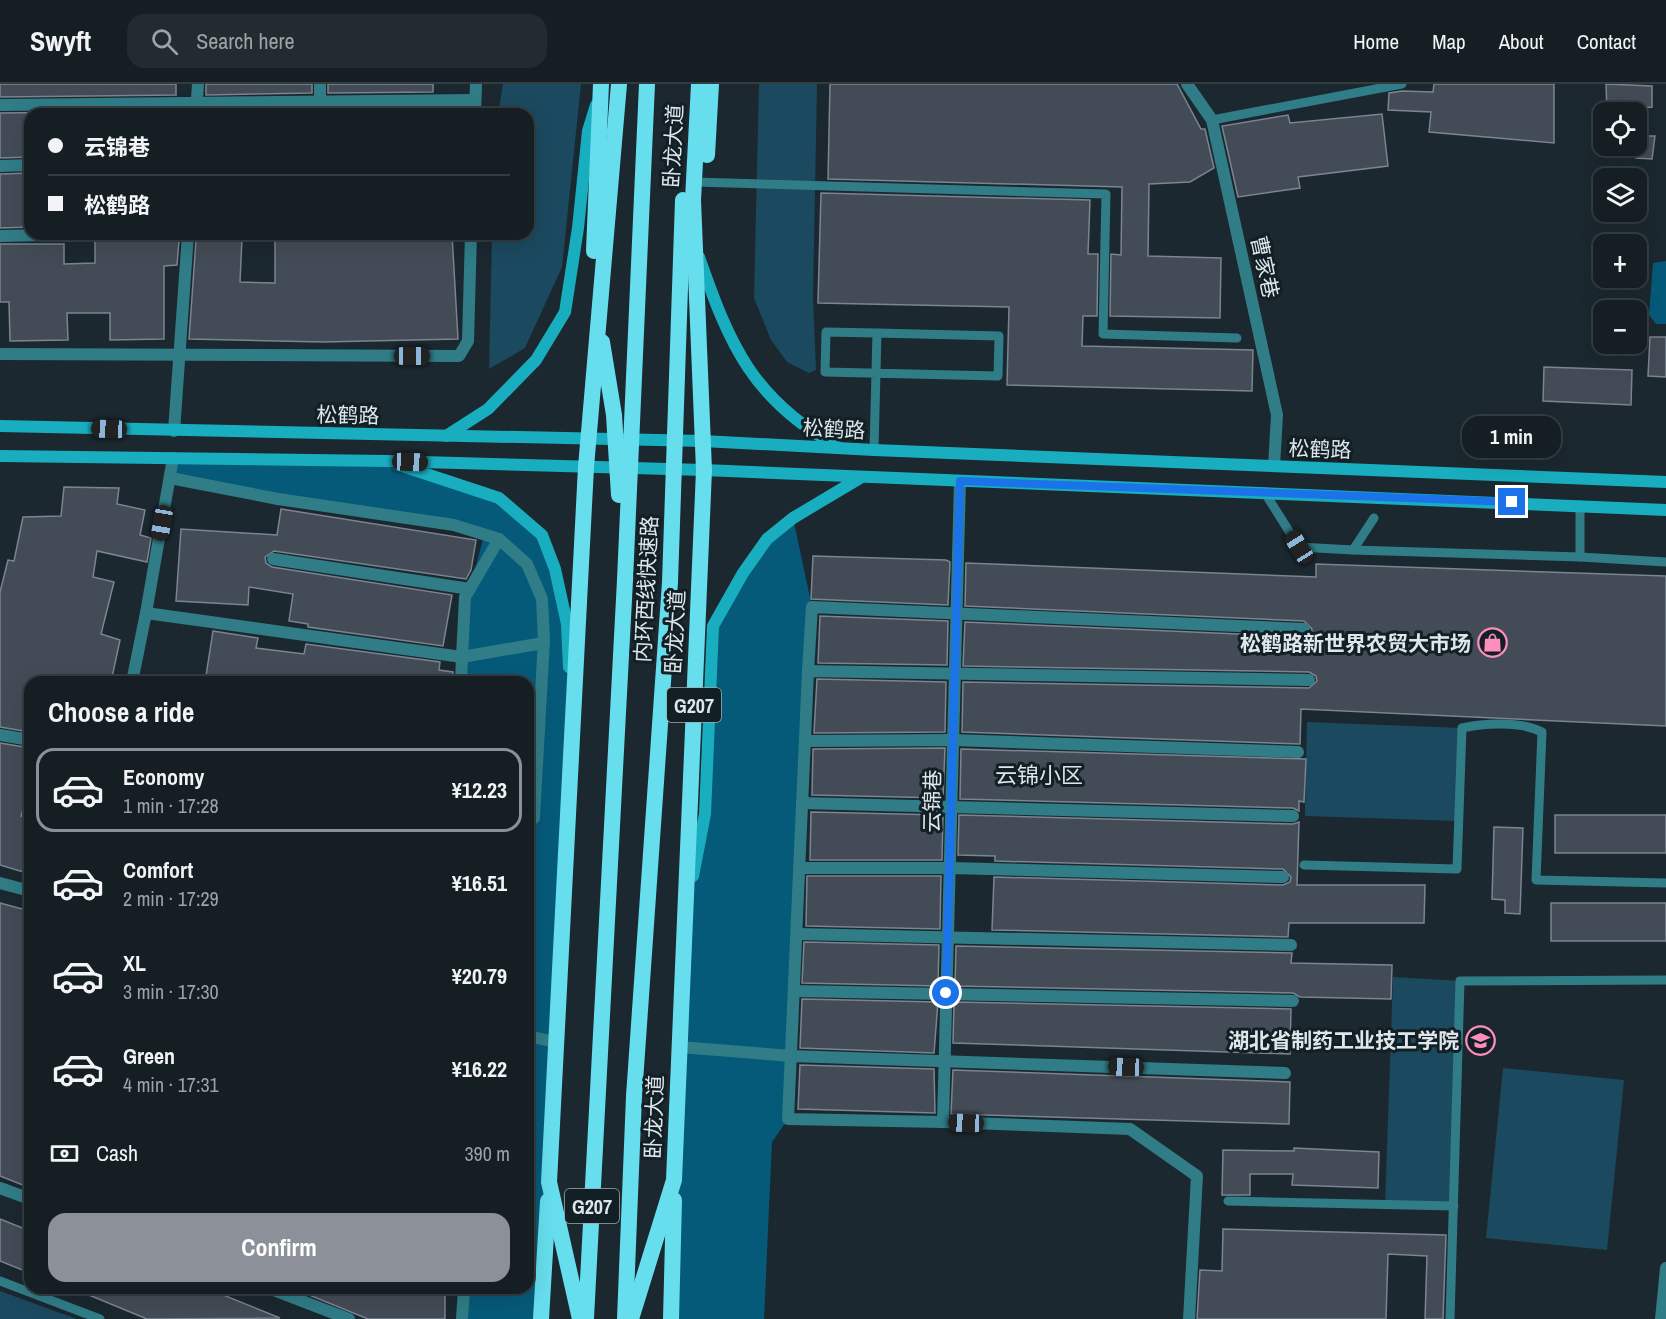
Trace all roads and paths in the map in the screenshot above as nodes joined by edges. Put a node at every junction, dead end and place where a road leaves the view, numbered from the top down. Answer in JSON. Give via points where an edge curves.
{"nodes":[{"id":1,"x":198,"y":84,"type":"edge"},
{"id":2,"x":320,"y":84,"type":"edge"},
{"id":3,"x":476,"y":84,"type":"edge"},
{"id":4,"x":602,"y":84,"type":"edge"},
{"id":5,"x":619,"y":84,"type":"edge"},
{"id":6,"x":647,"y":84,"type":"edge"},
{"id":7,"x":687,"y":84,"type":"edge"},
{"id":8,"x":699,"y":84,"type":"edge"},
{"id":9,"x":711,"y":84,"type":"edge"},
{"id":10,"x":1187,"y":84,"type":"edge"},
{"id":11,"x":1402,"y":84,"type":"edge"},
{"id":12,"x":475,"y":100,"type":"junction"},
{"id":13,"x":0,"y":105,"type":"edge"},
{"id":14,"x":197,"y":108,"type":"edge"},
{"id":15,"x":320,"y":108,"type":"edge"},
{"id":16,"x":475,"y":108,"type":"edge"},
{"id":17,"x":1212,"y":120,"type":"junction"},
{"id":18,"x":24,"y":165,"type":"edge"},
{"id":19,"x":0,"y":166,"type":"edge"},
{"id":20,"x":694,"y":182,"type":"junction"},
{"id":21,"x":693,"y":200,"type":"junction"},
{"id":22,"x":24,"y":235,"type":"edge"},
{"id":23,"x":0,"y":236,"type":"edge"},
{"id":24,"x":188,"y":240,"type":"edge"},
{"id":25,"x":471,"y":240,"type":"edge"},
{"id":26,"x":877,"y":333,"type":"junction"},
{"id":27,"x":1237,"y":338,"type":"dead end"},
{"id":28,"x":0,"y":354,"type":"edge"},
{"id":29,"x":179,"y":356,"type":"junction"},
{"id":30,"x":876,"y":373,"type":"junction"},
{"id":31,"x":0,"y":426,"type":"edge"},
{"id":32,"x":174,"y":431,"type":"junction"},
{"id":33,"x":445,"y":436,"type":"junction"},
{"id":34,"x":588,"y":440,"type":"junction"},
{"id":35,"x":703,"y":441,"type":"junction"},
{"id":36,"x":842,"y":449,"type":"junction"},
{"id":37,"x":874,"y":450,"type":"junction"},
{"id":38,"x":0,"y":456,"type":"edge"},
{"id":39,"x":173,"y":458,"type":"junction"},
{"id":40,"x":387,"y":461,"type":"junction"},
{"id":41,"x":1274,"y":466,"type":"junction"},
{"id":42,"x":586,"y":467,"type":"junction"},
{"id":43,"x":704,"y":470,"type":"junction"},
{"id":44,"x":170,"y":478,"type":"junction"},
{"id":45,"x":860,"y":478,"type":"junction"},
{"id":46,"x":960,"y":481,"type":"junction"},
{"id":47,"x":1666,"y":482,"type":"edge"},
{"id":48,"x":1265,"y":493,"type":"junction"},
{"id":49,"x":1580,"y":505,"type":"junction"},
{"id":50,"x":1666,"y":510,"type":"edge"},
{"id":51,"x":1374,"y":518,"type":"dead end"},
{"id":52,"x":499,"y":539,"type":"junction"},
{"id":53,"x":1353,"y":550,"type":"junction"},
{"id":54,"x":1580,"y":557,"type":"junction"},
{"id":55,"x":273,"y":559,"type":"dead end"},
{"id":56,"x":1666,"y":562,"type":"edge"},
{"id":57,"x":625,"y":580,"type":"junction"},
{"id":58,"x":670,"y":582,"type":"junction"},
{"id":59,"x":470,"y":589,"type":"junction"},
{"id":60,"x":146,"y":613,"type":"junction"},
{"id":61,"x":956,"y":614,"type":"junction"},
{"id":62,"x":1304,"y":629,"type":"dead end"},
{"id":63,"x":543,"y":643,"type":"junction"},
{"id":64,"x":462,"y":657,"type":"junction"},
{"id":65,"x":808,"y":671,"type":"junction"},
{"id":66,"x":955,"y":673,"type":"junction"},
{"id":67,"x":133,"y":676,"type":"edge"},
{"id":68,"x":461,"y":676,"type":"edge"},
{"id":69,"x":1309,"y":680,"type":"dead end"},
{"id":70,"x":575,"y":712,"type":"junction"},
{"id":71,"x":0,"y":735,"type":"edge"},
{"id":72,"x":24,"y":739,"type":"edge"},
{"id":73,"x":953,"y":740,"type":"junction"},
{"id":74,"x":805,"y":741,"type":"junction"},
{"id":75,"x":1298,"y":752,"type":"dead end"},
{"id":76,"x":802,"y":803,"type":"junction"},
{"id":77,"x":951,"y":809,"type":"junction"},
{"id":78,"x":1293,"y":816,"type":"dead end"},
{"id":79,"x":534,"y":818,"type":"edge"},
{"id":80,"x":1304,"y":865,"type":"dead end"},
{"id":81,"x":800,"y":867,"type":"junction"},
{"id":82,"x":950,"y":868,"type":"junction"},
{"id":83,"x":1283,"y":877,"type":"dead end"},
{"id":84,"x":0,"y":883,"type":"edge"},
{"id":85,"x":1666,"y":883,"type":"edge"},
{"id":86,"x":24,"y":889,"type":"edge"},
{"id":87,"x":685,"y":915,"type":"junction"},
{"id":88,"x":798,"y":934,"type":"junction"},
{"id":89,"x":948,"y":936,"type":"junction"},
{"id":90,"x":1291,"y":945,"type":"dead end"},
{"id":91,"x":1666,"y":980,"type":"edge"},
{"id":92,"x":795,"y":991,"type":"junction"},
{"id":93,"x":946,"y":993,"type":"junction"},
{"id":94,"x":1293,"y":1001,"type":"dead end"},
{"id":95,"x":534,"y":1037,"type":"edge"},
{"id":96,"x":555,"y":1042,"type":"junction"},
{"id":97,"x":680,"y":1047,"type":"junction"},
{"id":98,"x":791,"y":1056,"type":"junction"},
{"id":99,"x":945,"y":1060,"type":"junction"},
{"id":100,"x":1285,"y":1073,"type":"dead end"},
{"id":101,"x":634,"y":1096,"type":"joint"},
{"id":102,"x":943,"y":1122,"type":"junction"},
{"id":103,"x":674,"y":1180,"type":"junction"},
{"id":104,"x":549,"y":1182,"type":"junction"},
{"id":105,"x":0,"y":1188,"type":"edge"},
{"id":106,"x":24,"y":1197,"type":"edge"},
{"id":107,"x":1228,"y":1201,"type":"dead end"},
{"id":108,"x":1454,"y":1206,"type":"junction"},
{"id":109,"x":1666,"y":1268,"type":"edge"},
{"id":110,"x":0,"y":1281,"type":"edge"},
{"id":111,"x":24,"y":1290,"type":"edge"},
{"id":112,"x":34,"y":1294,"type":"edge"},
{"id":113,"x":284,"y":1294,"type":"edge"},
{"id":114,"x":464,"y":1294,"type":"edge"},
{"id":115,"x":100,"y":1319,"type":"edge"},
{"id":116,"x":349,"y":1319,"type":"edge"},
{"id":117,"x":462,"y":1319,"type":"edge"},
{"id":118,"x":541,"y":1319,"type":"edge"},
{"id":119,"x":580,"y":1319,"type":"edge"},
{"id":120,"x":586,"y":1319,"type":"edge"},
{"id":121,"x":625,"y":1319,"type":"edge"},
{"id":122,"x":631,"y":1319,"type":"edge"},
{"id":123,"x":671,"y":1319,"type":"edge"},
{"id":124,"x":1189,"y":1319,"type":"edge"},
{"id":125,"x":1450,"y":1319,"type":"edge"},
{"id":126,"x":1661,"y":1319,"type":"edge"}],
"edges":[{"from":1,"to":14,"type":"street"},
{"from":2,"to":15,"type":"street"},
{"from":3,"to":12,"type":"street"},
{"from":4,"to":33,"type":"main road","via":[[588,131],[565,312],[536,360],[488,409]]},
{"from":4,"to":57,"type":"highway","via":[[592,281],[614,415]]},
{"from":5,"to":34,"type":"highway","number":"G207"},
{"from":6,"to":57,"type":"highway","name":"内环西线快速路"},
{"from":7,"to":58,"type":"highway","name":"内环西线快速路"},
{"from":8,"to":20,"type":"highway","name":"卧龙大道","number":"G207"},
{"from":9,"to":58,"type":"highway","via":[[700,288],[675,420]]},
{"from":10,"to":17,"type":"street","name":"曹家巷"},
{"from":11,"to":17,"type":"lane"},
{"from":12,"to":15,"type":"street"},
{"from":12,"to":16,"type":"street"},
{"from":13,"to":14,"type":"street"},
{"from":14,"to":15,"type":"street"},
{"from":17,"to":41,"type":"street","name":"曹家巷","via":[[1277,415]]},
{"from":18,"to":19,"type":"street"},
{"from":20,"to":21,"type":"highway","name":"卧龙大道","number":"G207"},
{"from":20,"to":27,"type":"lane","via":[[1106,194],[1103,334]]},
{"from":21,"to":35,"type":"highway","name":"卧龙大道","number":"G207"},
{"from":21,"to":36,"type":"main road","via":[[694,244],[719,311],[748,370],[786,414]]},
{"from":22,"to":23,"type":"street"},
{"from":24,"to":29,"type":"street"},
{"from":25,"to":29,"type":"street","via":[[468,340],[459,356]]},
{"from":26,"to":30,"type":"lane"},
{"from":26,"to":30,"type":"lane","via":[[826,332],[825,372]]},
{"from":26,"to":30,"type":"lane","via":[[999,336],[998,376]]},
{"from":28,"to":29,"type":"street"},
{"from":29,"to":32,"type":"street"},
{"from":30,"to":37,"type":"lane"},
{"from":31,"to":32,"type":"main road","name":"松鹤路"},
{"from":32,"to":33,"type":"main road","name":"松鹤路"},
{"from":33,"to":34,"type":"main road","name":"松鹤路"},
{"from":34,"to":35,"type":"main road","name":"松鹤路"},
{"from":34,"to":42,"type":"highway","number":"G207"},
{"from":35,"to":36,"type":"main road","name":"松鹤路"},
{"from":35,"to":43,"type":"highway","name":"卧龙大道","number":"G207"},
{"from":36,"to":37,"type":"main road","name":"松鹤路"},
{"from":37,"to":41,"type":"main road","name":"松鹤路"},
{"from":38,"to":39,"type":"main road"},
{"from":39,"to":40,"type":"main road"},
{"from":39,"to":44,"type":"street"},
{"from":40,"to":42,"type":"main road"},
{"from":40,"to":70,"type":"main road","via":[[499,498],[542,536],[555,569],[567,624]]},
{"from":41,"to":47,"type":"main road","name":"松鹤路"},
{"from":42,"to":43,"type":"main road"},
{"from":42,"to":70,"type":"highway","number":"G207"},
{"from":43,"to":45,"type":"main road"},
{"from":43,"to":87,"type":"highway","name":"卧龙大道","number":"G207"},
{"from":44,"to":52,"type":"street","via":[[278,499],[454,525]]},
{"from":44,"to":60,"type":"street"},
{"from":45,"to":46,"type":"main road"},
{"from":45,"to":87,"type":"main road","via":[[793,518],[767,539],[713,626],[705,814]]},
{"from":46,"to":48,"type":"main road"},
{"from":46,"to":61,"type":"street","name":"云锦巷"},
{"from":48,"to":49,"type":"main road"},
{"from":48,"to":53,"type":"lane","via":[[1299,547]]},
{"from":49,"to":50,"type":"main road"},
{"from":49,"to":54,"type":"lane"},
{"from":51,"to":53,"type":"lane"},
{"from":52,"to":59,"type":"street"},
{"from":52,"to":63,"type":"street","via":[[527,564],[542,599]]},
{"from":53,"to":54,"type":"lane"},
{"from":54,"to":56,"type":"lane"},
{"from":55,"to":59,"type":"street"},
{"from":57,"to":120,"type":"highway","name":"内环西线快速路","number":"G207"},
{"from":58,"to":101,"type":"highway","name":"内环西线快速路"},
{"from":59,"to":64,"type":"street","via":[[465,597]]},
{"from":60,"to":64,"type":"street"},
{"from":60,"to":67,"type":"street"},
{"from":61,"to":62,"type":"street"},
{"from":61,"to":65,"type":"street","via":[[812,607]]},
{"from":61,"to":66,"type":"street","name":"云锦巷"},
{"from":63,"to":64,"type":"street"},
{"from":63,"to":79,"type":"street"},
{"from":64,"to":68,"type":"street"},
{"from":65,"to":66,"type":"street"},
{"from":65,"to":74,"type":"street"},
{"from":66,"to":69,"type":"street"},
{"from":66,"to":73,"type":"street","name":"云锦巷"},
{"from":70,"to":96,"type":"highway","number":"G207"},
{"from":71,"to":72,"type":"street"},
{"from":73,"to":74,"type":"street"},
{"from":73,"to":75,"type":"street"},
{"from":73,"to":77,"type":"street","name":"云锦巷"},
{"from":74,"to":76,"type":"street"},
{"from":76,"to":77,"type":"street"},
{"from":76,"to":81,"type":"street"},
{"from":77,"to":78,"type":"street"},
{"from":77,"to":82,"type":"street","name":"云锦巷"},
{"from":80,"to":85,"type":"lane","via":[[1457,869],[1462,728],[1532,727],[1542,732],[1536,880]]},
{"from":81,"to":82,"type":"street"},
{"from":81,"to":88,"type":"street"},
{"from":82,"to":83,"type":"street"},
{"from":82,"to":89,"type":"street","name":"云锦巷"},
{"from":84,"to":86,"type":"street"},
{"from":87,"to":97,"type":"highway","name":"卧龙大道","number":"G207"},
{"from":88,"to":89,"type":"street"},
{"from":88,"to":92,"type":"street"},
{"from":89,"to":90,"type":"street"},
{"from":89,"to":93,"type":"street","name":"云锦巷"},
{"from":91,"to":108,"type":"lane","via":[[1460,981]]},
{"from":92,"to":93,"type":"street"},
{"from":92,"to":98,"type":"street"},
{"from":93,"to":94,"type":"street"},
{"from":93,"to":99,"type":"street","name":"云锦巷"},
{"from":95,"to":96,"type":"street"},
{"from":96,"to":104,"type":"highway","number":"G207"},
{"from":97,"to":98,"type":"street"},
{"from":97,"to":103,"type":"highway","name":"卧龙大道","number":"G207"},
{"from":98,"to":99,"type":"street"},
{"from":98,"to":102,"type":"street","via":[[788,1119]]},
{"from":99,"to":100,"type":"street"},
{"from":99,"to":102,"type":"street","name":"云锦巷"},
{"from":101,"to":121,"type":"highway","name":"卧龙大道","number":"G207"},
{"from":102,"to":124,"type":"street","via":[[1130,1130],[1197,1176]]},
{"from":103,"to":122,"type":"highway","name":"卧龙大道","number":"G207"},
{"from":103,"to":123,"type":"highway"},
{"from":104,"to":118,"type":"highway"},
{"from":104,"to":119,"type":"highway","number":"G207"},
{"from":105,"to":106,"type":"street"},
{"from":107,"to":108,"type":"lane"},
{"from":108,"to":125,"type":"lane"},
{"from":109,"to":126,"type":"street"},
{"from":110,"to":111,"type":"lane"},
{"from":112,"to":115,"type":"lane"},
{"from":113,"to":116,"type":"street"},
{"from":114,"to":117,"type":"street"}]}
